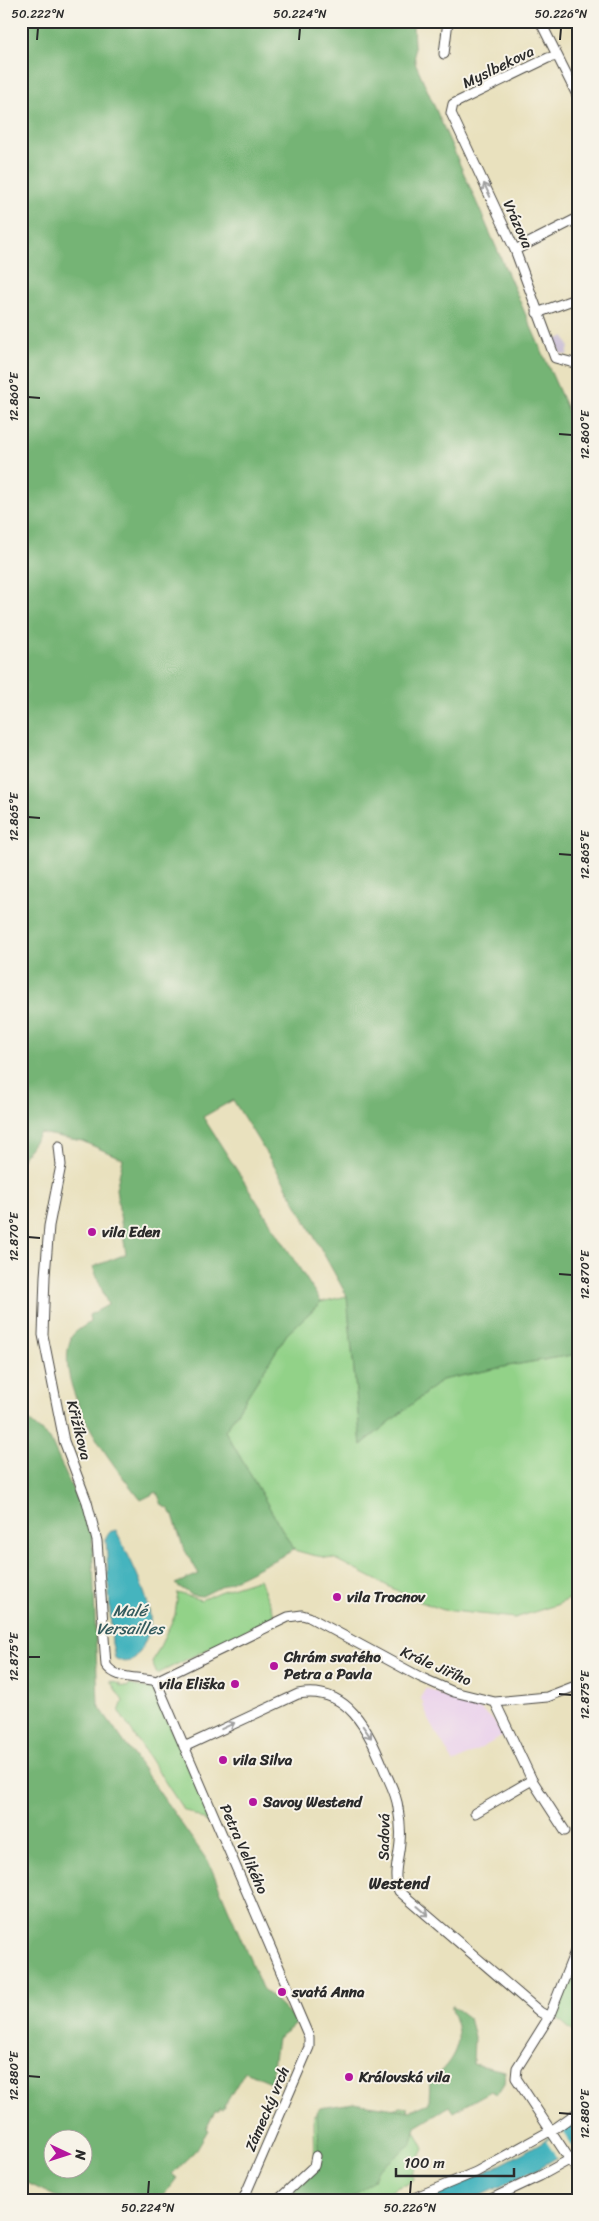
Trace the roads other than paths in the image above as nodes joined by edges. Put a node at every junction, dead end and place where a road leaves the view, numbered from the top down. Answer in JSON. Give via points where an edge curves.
{"nodes":[{"id":1,"x":448,"y":21,"type":"edge"},
{"id":2,"x":540,"y":21,"type":"edge"},
{"id":3,"x":444,"y":54,"type":"dead end"},
{"id":4,"x":557,"y":56,"type":"junction"},
{"id":5,"x":578,"y":97,"type":"edge"},
{"id":6,"x":453,"y":104,"type":"joint"},
{"id":7,"x":578,"y":218,"type":"edge"},
{"id":8,"x":515,"y":250,"type":"junction"},
{"id":9,"x":578,"y":298,"type":"edge"},
{"id":10,"x":537,"y":313,"type":"junction"},
{"id":11,"x":578,"y":364,"type":"edge"},
{"id":12,"x":59,"y":1146,"type":"dead end"},
{"id":13,"x":156,"y":1681,"type":"junction"},
{"id":14,"x":578,"y":1685,"type":"edge"},
{"id":15,"x":494,"y":1702,"type":"junction"},
{"id":16,"x":184,"y":1747,"type":"junction"},
{"id":17,"x":532,"y":1780,"type":"junction"},
{"id":18,"x":475,"y":1813,"type":"dead end"},
{"id":19,"x":564,"y":1831,"type":"dead end"},
{"id":20,"x":578,"y":1944,"type":"edge"},
{"id":21,"x":549,"y":2017,"type":"junction"},
{"id":22,"x":307,"y":2028,"type":"joint"},
{"id":23,"x":578,"y":2112,"type":"edge"},
{"id":24,"x":553,"y":2132,"type":"junction"},
{"id":25,"x":571,"y":2155,"type":"edge"},
{"id":26,"x":316,"y":2156,"type":"dead end"},
{"id":27,"x":578,"y":2168,"type":"edge"},
{"id":28,"x":243,"y":2200,"type":"edge"},
{"id":29,"x":278,"y":2200,"type":"edge"},
{"id":30,"x":409,"y":2200,"type":"edge"},
{"id":31,"x":489,"y":2200,"type":"edge"}],
"edges":[{"from":1,"to":3,"type":"street"},
{"from":2,"to":4,"type":"street"},
{"from":4,"to":5,"type":"street"},
{"from":4,"to":6,"type":"street","name":"Myslbekova"},
{"from":8,"to":6,"type":"street","name":"Vrázova","one_way":true,"via":[[451,113]]},
{"from":7,"to":8,"type":"street"},
{"from":8,"to":10,"type":"street","name":"Vrázova"},
{"from":9,"to":10,"type":"street"},
{"from":10,"to":11,"type":"street","name":"Vrázova","via":[[555,358]]},
{"from":12,"to":13,"type":"street","name":"Křižíkova","via":[[61,1165],[44,1276],[43,1335],[64,1441],[87,1502],[97,1541],[106,1665],[117,1675]]},
{"from":13,"to":15,"type":"street","name":"Krále Jiřího","via":[[288,1617],[302,1615],[420,1677],[454,1692]]},
{"from":13,"to":16,"type":"street","name":"Petra Velikého"},
{"from":14,"to":15,"type":"street","name":"Krále Jiřího","via":[[547,1697]]},
{"from":15,"to":17,"type":"street"},
{"from":16,"to":21,"type":"street","name":"Sadová","one_way":true,"via":[[298,1694],[316,1692],[341,1700],[372,1740],[397,1800],[400,1841],[396,1882],[400,1891]]},
{"from":16,"to":22,"type":"street","name":"Petra Velikého"},
{"from":17,"to":18,"type":"street"},
{"from":17,"to":19,"type":"street"},
{"from":20,"to":21,"type":"street"},
{"from":21,"to":24,"type":"street","via":[[517,2068],[516,2078]]},
{"from":22,"to":28,"type":"street","name":"Zámecký vrch","via":[[309,2047]]},
{"from":23,"to":24,"type":"street"},
{"from":24,"to":25,"type":"street"},
{"from":24,"to":30,"type":"street","via":[[476,2172]]},
{"from":25,"to":27,"type":"street"},
{"from":25,"to":31,"type":"street"},
{"from":26,"to":29,"type":"street","via":[[314,2166]]}]}
